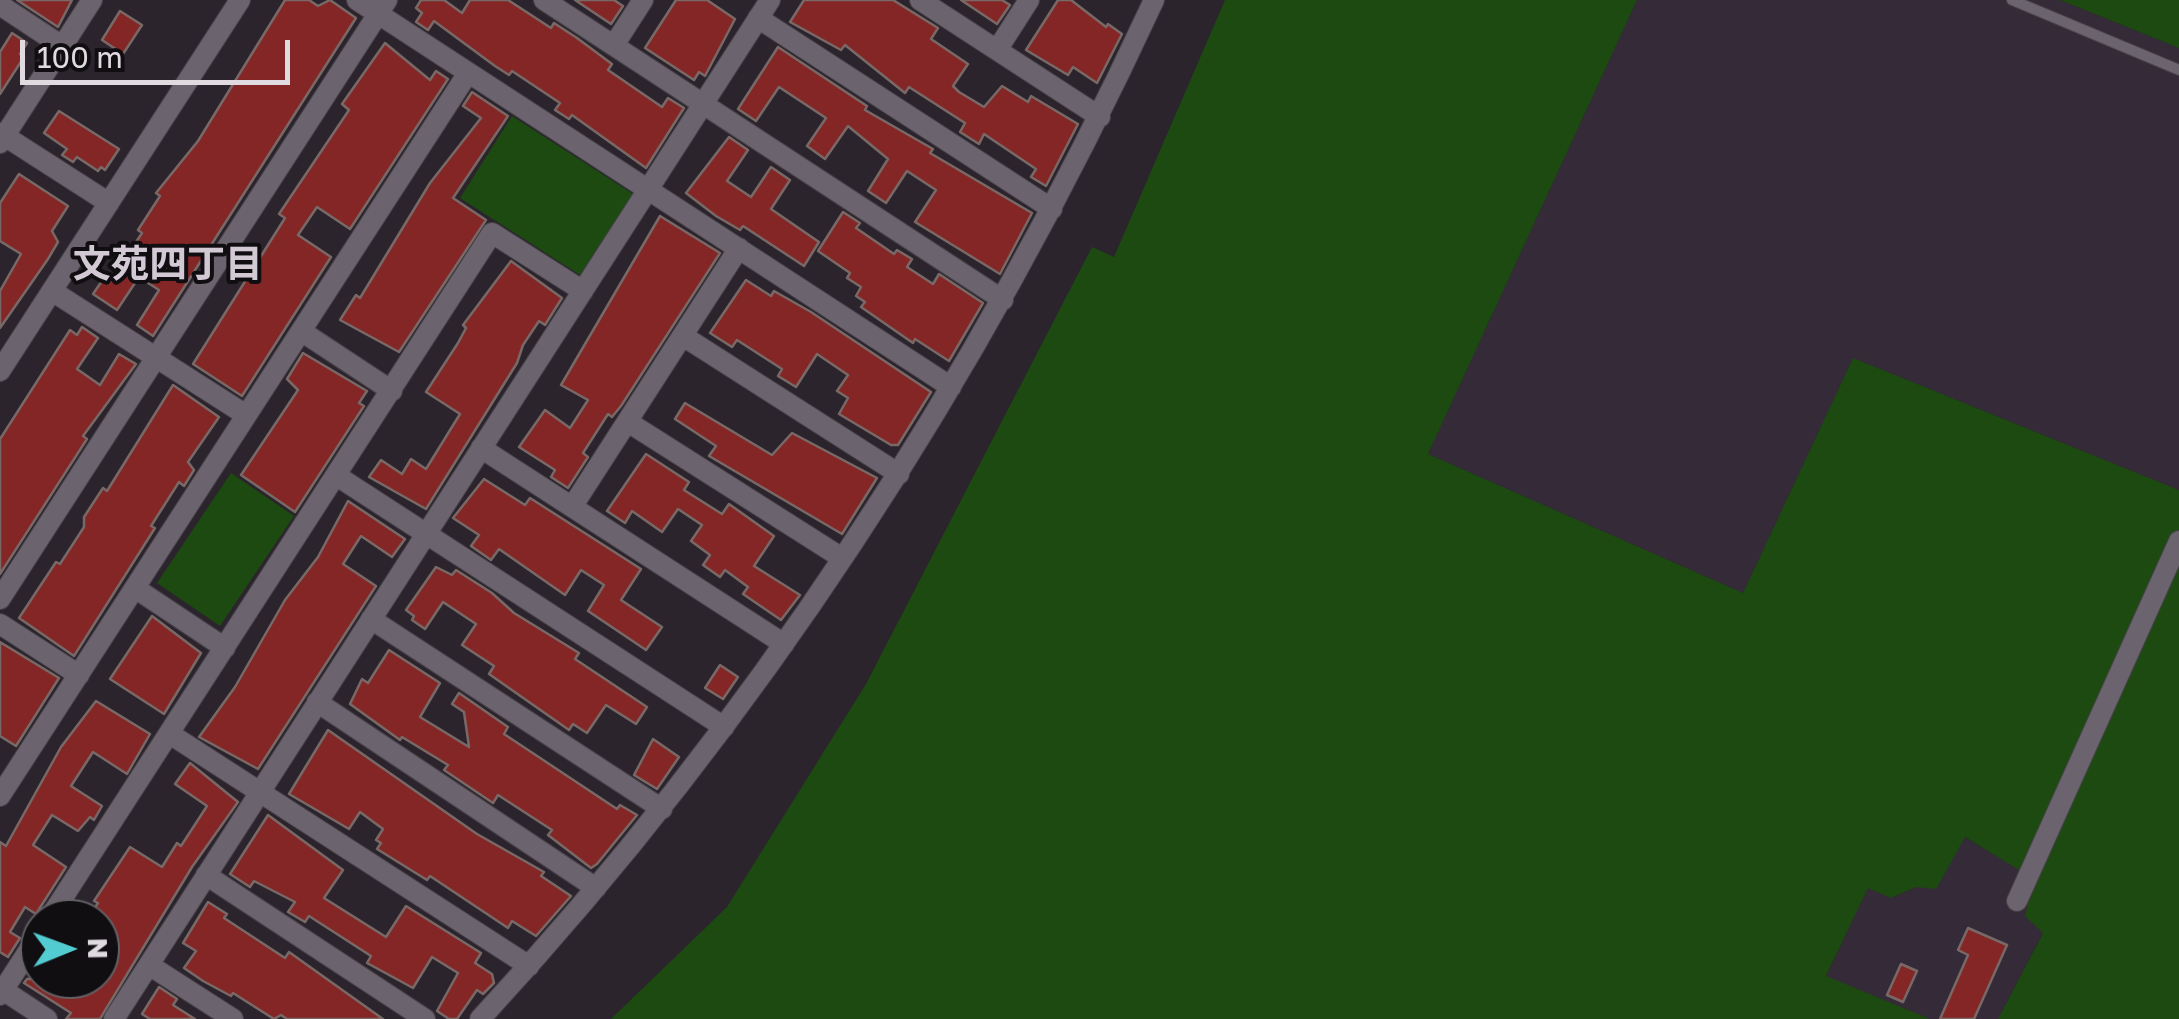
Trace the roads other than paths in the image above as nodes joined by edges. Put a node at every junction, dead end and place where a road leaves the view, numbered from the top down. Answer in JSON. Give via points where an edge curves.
{"nodes":[{"id":1,"x":92,"y":0,"type":"edge"},
{"id":2,"x":240,"y":0,"type":"edge"},
{"id":3,"x":356,"y":0,"type":"edge"},
{"id":4,"x":544,"y":0,"type":"edge"},
{"id":5,"x":643,"y":0,"type":"edge"},
{"id":6,"x":920,"y":0,"type":"edge"},
{"id":7,"x":1029,"y":0,"type":"edge"},
{"id":8,"x":1154,"y":0,"type":"edge"},
{"id":9,"x":2012,"y":0,"type":"edge"},
{"id":10,"x":0,"y":5,"type":"edge"},
{"id":11,"x":383,"y":7,"type":"edge"},
{"id":12,"x":764,"y":9,"type":"edge"},
{"id":13,"x":614,"y":45,"type":"junction"},
{"id":14,"x":62,"y":46,"type":"junction"},
{"id":15,"x":997,"y":50,"type":"junction"},
{"id":16,"x":2179,"y":70,"type":"edge"},
{"id":17,"x":468,"y":73,"type":"junction"},
{"id":18,"x":704,"y":104,"type":"junction"},
{"id":19,"x":1100,"y":117,"type":"junction"},
{"id":20,"x":2,"y":137,"type":"edge"},
{"id":21,"x":649,"y":190,"type":"junction"},
{"id":22,"x":109,"y":203,"type":"junction"},
{"id":23,"x":1052,"y":208,"type":"junction"},
{"id":24,"x":739,"y":248,"type":"junction"},
{"id":25,"x":52,"y":291,"type":"junction"},
{"id":26,"x":582,"y":291,"type":"junction"},
{"id":27,"x":1004,"y":300,"type":"junction"},
{"id":28,"x":301,"y":330,"type":"junction"},
{"id":29,"x":683,"y":336,"type":"junction"},
{"id":30,"x":156,"y":359,"type":"junction"},
{"id":31,"x":0,"y":371,"type":"edge"},
{"id":32,"x":951,"y":387,"type":"junction"},
{"id":33,"x":392,"y":391,"type":"junction"},
{"id":34,"x":246,"y":416,"type":"junction"},
{"id":35,"x":628,"y":422,"type":"junction"},
{"id":36,"x":481,"y":448,"type":"junction"},
{"id":37,"x":899,"y":474,"type":"junction"},
{"id":38,"x":337,"y":476,"type":"junction"},
{"id":39,"x":572,"y":507,"type":"junction"},
{"id":40,"x":426,"y":533,"type":"junction"},
{"id":41,"x":2179,"y":541,"type":"edge"},
{"id":42,"x":842,"y":558,"type":"junction"},
{"id":43,"x":135,"y":588,"type":"junction"},
{"id":44,"x":0,"y":599,"type":"edge"},
{"id":45,"x":370,"y":619,"type":"junction"},
{"id":46,"x":0,"y":624,"type":"edge"},
{"id":47,"x":784,"y":644,"type":"junction"},
{"id":48,"x":226,"y":648,"type":"junction"},
{"id":49,"x":79,"y":675,"type":"junction"},
{"id":50,"x":317,"y":702,"type":"junction"},
{"id":51,"x":724,"y":726,"type":"junction"},
{"id":52,"x":170,"y":734,"type":"junction"},
{"id":53,"x":260,"y":790,"type":"junction"},
{"id":54,"x":0,"y":796,"type":"edge"},
{"id":55,"x":662,"y":810,"type":"junction"},
{"id":56,"x":206,"y":875,"type":"junction"},
{"id":57,"x":596,"y":888,"type":"junction"},
{"id":58,"x":62,"y":899,"type":"edge"},
{"id":59,"x":2018,"y":902,"type":"dead end"},
{"id":60,"x":20,"y":963,"type":"edge"},
{"id":61,"x":149,"y":965,"type":"junction"},
{"id":62,"x":529,"y":966,"type":"junction"},
{"id":63,"x":1,"y":991,"type":"edge"},
{"id":64,"x":45,"y":1019,"type":"edge"},
{"id":65,"x":114,"y":1019,"type":"edge"},
{"id":66,"x":233,"y":1019,"type":"edge"},
{"id":67,"x":425,"y":1019,"type":"edge"},
{"id":68,"x":480,"y":1019,"type":"edge"}],
"edges":[{"from":1,"to":14,"type":"street"},
{"from":2,"to":22,"type":"street"},
{"from":3,"to":11,"type":"street"},
{"from":4,"to":13,"type":"street"},
{"from":5,"to":13,"type":"street"},
{"from":6,"to":15,"type":"street"},
{"from":7,"to":15,"type":"street"},
{"from":8,"to":19,"type":"street"},
{"from":9,"to":16,"type":"lane"},
{"from":10,"to":14,"type":"street"},
{"from":11,"to":17,"type":"street"},
{"from":11,"to":30,"type":"street"},
{"from":12,"to":18,"type":"street"},
{"from":12,"to":23,"type":"street"},
{"from":13,"to":18,"type":"street"},
{"from":14,"to":20,"type":"street"},
{"from":15,"to":19,"type":"street"},
{"from":17,"to":21,"type":"street"},
{"from":17,"to":28,"type":"street"},
{"from":18,"to":21,"type":"street"},
{"from":18,"to":27,"type":"street"},
{"from":19,"to":23,"type":"street"},
{"from":20,"to":22,"type":"street"},
{"from":21,"to":24,"type":"street"},
{"from":21,"to":26,"type":"street"},
{"from":22,"to":25,"type":"street"},
{"from":23,"to":27,"type":"street"},
{"from":24,"to":29,"type":"street"},
{"from":24,"to":32,"type":"street"},
{"from":25,"to":30,"type":"street"},
{"from":25,"to":31,"type":"street"},
{"from":26,"to":33,"type":"street","via":[[492,232]]},
{"from":26,"to":36,"type":"street"},
{"from":27,"to":32,"type":"street"},
{"from":28,"to":33,"type":"street"},
{"from":28,"to":34,"type":"street"},
{"from":29,"to":35,"type":"street"},
{"from":29,"to":37,"type":"street"},
{"from":30,"to":34,"type":"street"},
{"from":30,"to":44,"type":"street"},
{"from":32,"to":37,"type":"street"},
{"from":33,"to":38,"type":"street"},
{"from":34,"to":43,"type":"street"},
{"from":35,"to":39,"type":"street"},
{"from":35,"to":42,"type":"street"},
{"from":36,"to":39,"type":"street"},
{"from":36,"to":40,"type":"street"},
{"from":37,"to":42,"type":"street"},
{"from":38,"to":40,"type":"street"},
{"from":38,"to":48,"type":"street"},
{"from":39,"to":47,"type":"street"},
{"from":40,"to":45,"type":"street"},
{"from":40,"to":51,"type":"street"},
{"from":41,"to":59,"type":"street"},
{"from":42,"to":47,"type":"street"},
{"from":43,"to":48,"type":"street"},
{"from":43,"to":49,"type":"street"},
{"from":45,"to":50,"type":"street"},
{"from":45,"to":55,"type":"street"},
{"from":46,"to":49,"type":"street"},
{"from":47,"to":51,"type":"street"},
{"from":48,"to":52,"type":"street"},
{"from":49,"to":54,"type":"street"},
{"from":50,"to":53,"type":"street"},
{"from":50,"to":57,"type":"street"},
{"from":51,"to":55,"type":"street"},
{"from":52,"to":53,"type":"street"},
{"from":52,"to":58,"type":"street"},
{"from":53,"to":56,"type":"street"},
{"from":53,"to":62,"type":"street"},
{"from":55,"to":57,"type":"street"},
{"from":56,"to":61,"type":"street"},
{"from":56,"to":67,"type":"street"},
{"from":57,"to":62,"type":"street"},
{"from":60,"to":63,"type":"street"},
{"from":61,"to":65,"type":"street"},
{"from":61,"to":66,"type":"street"},
{"from":62,"to":68,"type":"street"},
{"from":63,"to":64,"type":"street"}]}
